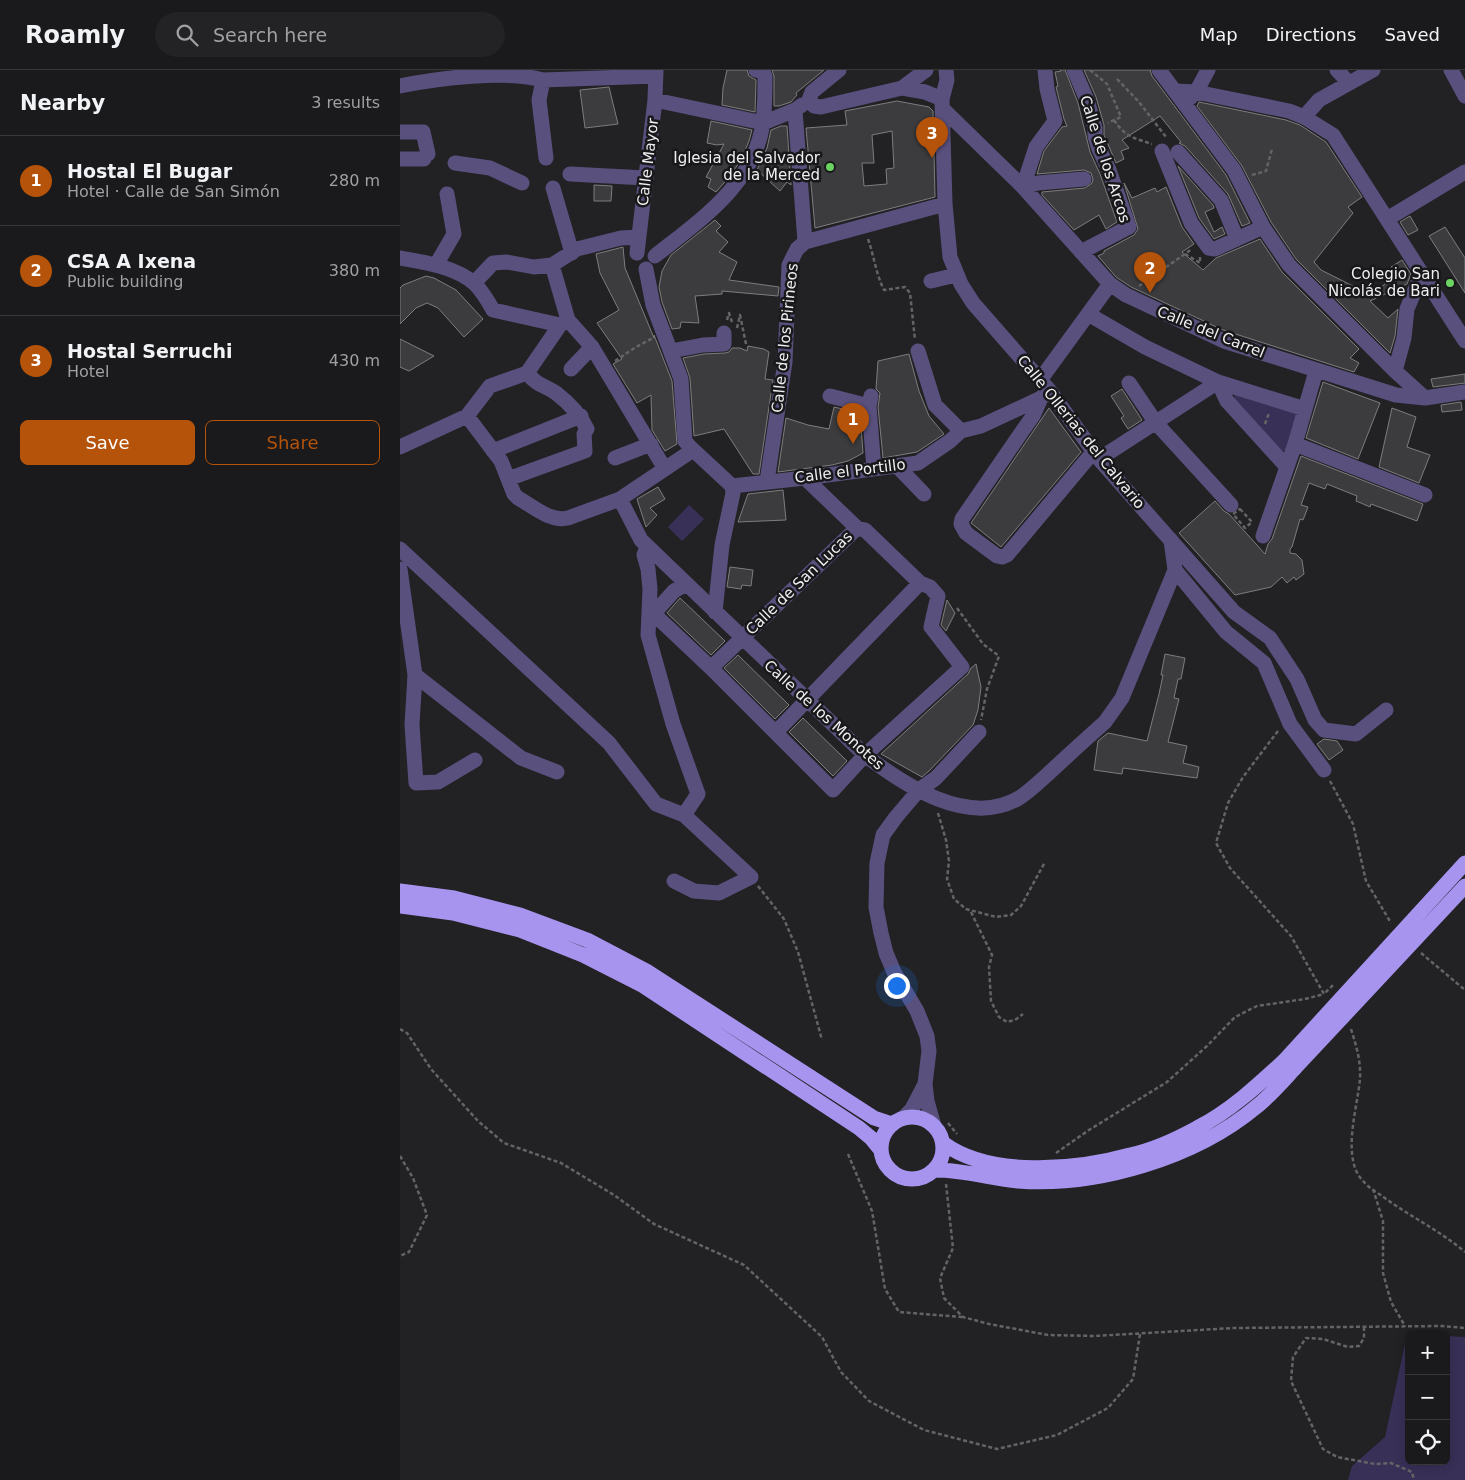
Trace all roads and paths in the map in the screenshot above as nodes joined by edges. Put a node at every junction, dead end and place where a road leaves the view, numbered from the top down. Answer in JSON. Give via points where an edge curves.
{"nodes":[{"id":1,"x":433,"y":70,"type":"edge"},
{"id":2,"x":756,"y":70,"type":"edge"},
{"id":3,"x":838,"y":70,"type":"edge"},
{"id":4,"x":926,"y":70,"type":"edge"},
{"id":5,"x":946,"y":70,"type":"edge"},
{"id":6,"x":1045,"y":70,"type":"edge"},
{"id":7,"x":1074,"y":70,"type":"edge"},
{"id":8,"x":1089,"y":70,"type":"edge"},
{"id":9,"x":1159,"y":70,"type":"edge"},
{"id":10,"x":1208,"y":70,"type":"edge"},
{"id":11,"x":1337,"y":70,"type":"edge"},
{"id":12,"x":1373,"y":70,"type":"edge"},
{"id":13,"x":1451,"y":70,"type":"edge"},
{"id":14,"x":656,"y":73,"type":"edge"},
{"id":15,"x":454,"y":75,"type":"junction"},
{"id":16,"x":1117,"y":79,"type":"dead end"},
{"id":17,"x":543,"y":80,"type":"junction"},
{"id":18,"x":1348,"y":83,"type":"junction"},
{"id":19,"x":400,"y":86,"type":"edge"},
{"id":20,"x":902,"y":88,"type":"junction"},
{"id":21,"x":1176,"y":90,"type":"junction"},
{"id":22,"x":1196,"y":92,"type":"junction"},
{"id":23,"x":1465,"y":96,"type":"edge"},
{"id":24,"x":655,"y":100,"type":"junction"},
{"id":25,"x":815,"y":103,"type":"junction"},
{"id":26,"x":1185,"y":103,"type":"junction"},
{"id":27,"x":942,"y":104,"type":"junction"},
{"id":28,"x":795,"y":110,"type":"junction"},
{"id":29,"x":1304,"y":117,"type":"junction"},
{"id":30,"x":763,"y":123,"type":"junction"},
{"id":31,"x":400,"y":132,"type":"edge"},
{"id":32,"x":1167,"y":148,"type":"junction"},
{"id":33,"x":1272,"y":149,"type":"dead end"},
{"id":34,"x":546,"y":158,"type":"dead end"},
{"id":35,"x":400,"y":159,"type":"edge"},
{"id":36,"x":455,"y":163,"type":"dead end"},
{"id":37,"x":1465,"y":172,"type":"edge"},
{"id":38,"x":570,"y":174,"type":"dead end"},
{"id":39,"x":646,"y":178,"type":"junction"},
{"id":40,"x":1084,"y":179,"type":"dead end"},
{"id":41,"x":1240,"y":180,"type":"junction"},
{"id":42,"x":522,"y":183,"type":"dead end"},
{"id":43,"x":1023,"y":187,"type":"junction"},
{"id":44,"x":553,"y":188,"type":"dead end"},
{"id":45,"x":447,"y":194,"type":"dead end"},
{"id":46,"x":945,"y":204,"type":"junction"},
{"id":47,"x":1387,"y":219,"type":"junction"},
{"id":48,"x":864,"y":226,"type":"junction"},
{"id":49,"x":1263,"y":227,"type":"junction"},
{"id":50,"x":639,"y":237,"type":"junction"},
{"id":51,"x":1237,"y":239,"type":"junction"},
{"id":52,"x":804,"y":242,"type":"junction"},
{"id":53,"x":1192,"y":249,"type":"dead end"},
{"id":54,"x":1081,"y":252,"type":"junction"},
{"id":55,"x":572,"y":253,"type":"junction"},
{"id":56,"x":637,"y":254,"type":"junction"},
{"id":57,"x":1186,"y":254,"type":"junction"},
{"id":58,"x":655,"y":256,"type":"junction"},
{"id":59,"x":400,"y":258,"type":"edge"},
{"id":60,"x":1200,"y":260,"type":"dead end"},
{"id":61,"x":430,"y":264,"type":"junction"},
{"id":62,"x":552,"y":265,"type":"junction"},
{"id":63,"x":400,"y":268,"type":"edge"},
{"id":64,"x":646,"y":269,"type":"junction"},
{"id":65,"x":1422,"y":273,"type":"junction"},
{"id":66,"x":956,"y":275,"type":"junction"},
{"id":67,"x":931,"y":281,"type":"dead end"},
{"id":68,"x":474,"y":283,"type":"junction"},
{"id":69,"x":1110,"y":284,"type":"junction"},
{"id":70,"x":1126,"y":295,"type":"junction"},
{"id":71,"x":1088,"y":314,"type":"junction"},
{"id":72,"x":564,"y":322,"type":"junction"},
{"id":73,"x":664,"y":333,"type":"junction"},
{"id":74,"x":724,"y":333,"type":"dead end"},
{"id":75,"x":1465,"y":340,"type":"edge"},
{"id":76,"x":592,"y":347,"type":"junction"},
{"id":77,"x":671,"y":351,"type":"junction"},
{"id":78,"x":918,"y":351,"type":"joint"},
{"id":79,"x":571,"y":368,"type":"dead end"},
{"id":80,"x":606,"y":368,"type":"junction"},
{"id":81,"x":1316,"y":371,"type":"junction"},
{"id":82,"x":1395,"y":371,"type":"junction"},
{"id":83,"x":527,"y":373,"type":"junction"},
{"id":84,"x":1218,"y":382,"type":"junction"},
{"id":85,"x":1130,"y":383,"type":"dead end"},
{"id":86,"x":1043,"y":389,"type":"junction"},
{"id":87,"x":1465,"y":392,"type":"edge"},
{"id":88,"x":830,"y":396,"type":"dead end"},
{"id":89,"x":1425,"y":398,"type":"junction"},
{"id":90,"x":1271,"y":408,"type":"dead end"},
{"id":91,"x":1305,"y":409,"type":"junction"},
{"id":92,"x":467,"y":416,"type":"junction"},
{"id":93,"x":581,"y":416,"type":"junction"},
{"id":94,"x":1263,"y":416,"type":"dead end"},
{"id":95,"x":1268,"y":418,"type":"junction"},
{"id":96,"x":1156,"y":423,"type":"junction"},
{"id":97,"x":1264,"y":429,"type":"dead end"},
{"id":98,"x":961,"y":431,"type":"junction"},
{"id":99,"x":651,"y":444,"type":"junction"},
{"id":100,"x":1295,"y":444,"type":"junction"},
{"id":101,"x":400,"y":447,"type":"edge"},
{"id":102,"x":494,"y":450,"type":"junction"},
{"id":103,"x":693,"y":450,"type":"junction"},
{"id":104,"x":1096,"y":455,"type":"junction"},
{"id":105,"x":614,"y":458,"type":"dead end"},
{"id":106,"x":897,"y":466,"type":"junction"},
{"id":107,"x":1286,"y":466,"type":"junction"},
{"id":108,"x":665,"y":469,"type":"junction"},
{"id":109,"x":874,"y":469,"type":"junction"},
{"id":110,"x":805,"y":478,"type":"junction"},
{"id":111,"x":508,"y":479,"type":"junction"},
{"id":112,"x":767,"y":481,"type":"junction"},
{"id":113,"x":732,"y":486,"type":"junction"},
{"id":114,"x":924,"y":494,"type":"dead end"},
{"id":115,"x":1426,"y":495,"type":"dead end"},
{"id":116,"x":620,"y":499,"type":"junction"},
{"id":117,"x":1239,"y":514,"type":"junction"},
{"id":118,"x":1248,"y":518,"type":"junction"},
{"id":119,"x":1242,"y":524,"type":"junction"},
{"id":120,"x":857,"y":528,"type":"junction"},
{"id":121,"x":1263,"y":536,"type":"dead end"},
{"id":122,"x":1171,"y":540,"type":"junction"},
{"id":123,"x":648,"y":547,"type":"junction"},
{"id":124,"x":400,"y":549,"type":"edge"},
{"id":125,"x":400,"y":570,"type":"edge"},
{"id":126,"x":1175,"y":570,"type":"junction"},
{"id":127,"x":920,"y":583,"type":"junction"},
{"id":128,"x":686,"y":584,"type":"junction"},
{"id":129,"x":401,"y":588,"type":"edge"},
{"id":130,"x":957,"y":608,"type":"dead end"},
{"id":131,"x":715,"y":612,"type":"junction"},
{"id":132,"x":741,"y":638,"type":"junction"},
{"id":133,"x":711,"y":668,"type":"junction"},
{"id":134,"x":415,"y":675,"type":"junction"},
{"id":135,"x":807,"y":701,"type":"junction"},
{"id":136,"x":1386,"y":710,"type":"dead end"},
{"id":137,"x":1288,"y":718,"type":"junction"},
{"id":138,"x":406,"y":723,"type":"edge"},
{"id":139,"x":776,"y":732,"type":"junction"},
{"id":140,"x":979,"y":732,"type":"joint"},
{"id":141,"x":865,"y":756,"type":"junction"},
{"id":142,"x":475,"y":760,"type":"dead end"},
{"id":143,"x":1324,"y":770,"type":"joint"},
{"id":144,"x":557,"y":772,"type":"dead end"},
{"id":145,"x":919,"y":790,"type":"junction"},
{"id":146,"x":941,"y":800,"type":"junction"},
{"id":147,"x":684,"y":815,"type":"junction"},
{"id":148,"x":1045,"y":862,"type":"dead end"},
{"id":149,"x":1465,"y":863,"type":"edge"},
{"id":150,"x":750,"y":877,"type":"junction"},
{"id":151,"x":674,"y":881,"type":"dead end"},
{"id":152,"x":1465,"y":886,"type":"edge"},
{"id":153,"x":400,"y":891,"type":"edge"},
{"id":154,"x":400,"y":906,"type":"edge"},
{"id":155,"x":970,"y":911,"type":"junction"},
{"id":156,"x":1385,"y":929,"type":"dead end"},
{"id":157,"x":1420,"y":952,"type":"dead end"},
{"id":158,"x":1336,"y":982,"type":"dead end"},
{"id":159,"x":1465,"y":990,"type":"edge"},
{"id":160,"x":1329,"y":993,"type":"dead end"},
{"id":161,"x":1324,"y":994,"type":"junction"},
{"id":162,"x":1023,"y":1014,"type":"dead end"},
{"id":163,"x":1350,"y":1025,"type":"dead end"},
{"id":164,"x":400,"y":1029,"type":"edge"},
{"id":165,"x":822,"y":1040,"type":"dead end"},
{"id":166,"x":1289,"y":1065,"type":"junction"},
{"id":167,"x":925,"y":1084,"type":"junction"},
{"id":168,"x":898,"y":1121,"type":"junction"},
{"id":169,"x":939,"y":1122,"type":"junction"},
{"id":170,"x":960,"y":1138,"type":"dead end"},
{"id":171,"x":943,"y":1143,"type":"junction"},
{"id":172,"x":880,"y":1149,"type":"junction"},
{"id":173,"x":848,"y":1154,"type":"dead end"},
{"id":174,"x":1061,"y":1154,"type":"dead end"},
{"id":175,"x":400,"y":1156,"type":"edge"},
{"id":176,"x":940,"y":1170,"type":"junction"},
{"id":177,"x":1373,"y":1189,"type":"junction"},
{"id":178,"x":1465,"y":1252,"type":"edge"},
{"id":179,"x":400,"y":1256,"type":"edge"},
{"id":180,"x":963,"y":1317,"type":"junction"},
{"id":181,"x":1405,"y":1326,"type":"junction"},
{"id":182,"x":1364,"y":1327,"type":"junction"},
{"id":183,"x":1465,"y":1328,"type":"edge"},
{"id":184,"x":1140,"y":1334,"type":"junction"},
{"id":185,"x":1414,"y":1480,"type":"edge"}],
"edges":[{"from":1,"to":15,"type":"street"},
{"from":2,"to":30,"type":"street","via":[[765,76]]},
{"from":3,"to":25,"type":"street","via":[[812,92]]},
{"from":4,"to":20,"type":"street"},
{"from":5,"to":27,"type":"street","name":"Calle Ollerias del Calvario"},
{"from":6,"to":43,"type":"street","via":[[1055,121],[1036,146],[1041,156]]},
{"from":7,"to":54,"type":"street","name":"Calle de los Arcos","via":[[1129,227]]},
{"from":8,"to":32,"type":"path","via":[[1107,84],[1121,117],[1114,120],[1121,131]]},
{"from":9,"to":21,"type":"street"},
{"from":10,"to":22,"type":"street"},
{"from":11,"to":18,"type":"street"},
{"from":12,"to":18,"type":"street"},
{"from":13,"to":23,"type":"street"},
{"from":14,"to":17,"type":"street"},
{"from":14,"to":24,"type":"street","name":"Calle Mayor"},
{"from":15,"to":17,"type":"street","via":[[513,72],[531,74]]},
{"from":15,"to":19,"type":"street"},
{"from":16,"to":32,"type":"path","via":[[1139,102]]},
{"from":17,"to":34,"type":"street","via":[[540,100]]},
{"from":18,"to":29,"type":"street","via":[[1319,100]]},
{"from":20,"to":25,"type":"street"},
{"from":20,"to":27,"type":"street","via":[[925,92]]},
{"from":21,"to":22,"type":"street"},
{"from":21,"to":26,"type":"street"},
{"from":22,"to":26,"type":"street"},
{"from":22,"to":29,"type":"street"},
{"from":24,"to":30,"type":"street"},
{"from":24,"to":39,"type":"street","name":"Calle Mayor"},
{"from":25,"to":28,"type":"street"},
{"from":26,"to":41,"type":"street"},
{"from":27,"to":43,"type":"street","name":"Calle del Carrel"},
{"from":27,"to":46,"type":"street","name":"Calle Ollerias del Calvario"},
{"from":28,"to":30,"type":"street"},
{"from":28,"to":52,"type":"street","name":"Calle de los Pirineos"},
{"from":29,"to":47,"type":"street","via":[[1333,136]]},
{"from":30,"to":58,"type":"street","via":[[753,154],[727,195]]},
{"from":31,"to":35,"type":"street","via":[[423,132],[426,157]]},
{"from":32,"to":51,"type":"street","via":[[1221,200]]},
{"from":32,"to":51,"type":"street","via":[[1191,223],[1204,242],[1215,249]]},
{"from":33,"to":41,"type":"path","via":[[1266,171]]},
{"from":36,"to":42,"type":"street","via":[[490,168]]},
{"from":37,"to":47,"type":"street"},
{"from":38,"to":39,"type":"street"},
{"from":39,"to":50,"type":"street","name":"Calle Mayor"},
{"from":40,"to":43,"type":"street"},
{"from":41,"to":49,"type":"street"},
{"from":43,"to":54,"type":"street","name":"Calle del Carrel"},
{"from":44,"to":55,"type":"street"},
{"from":45,"to":61,"type":"street","via":[[454,234]]},
{"from":46,"to":48,"type":"street"},
{"from":46,"to":66,"type":"street","name":"Calle Ollerias del Calvario","via":[[948,249]]},
{"from":47,"to":65,"type":"street"},
{"from":48,"to":52,"type":"street"},
{"from":48,"to":78,"type":"path","via":[[884,290],[905,287],[910,294]]},
{"from":49,"to":51,"type":"street"},
{"from":49,"to":82,"type":"street","via":[[1289,265]]},
{"from":50,"to":55,"type":"street","via":[[605,242]]},
{"from":50,"to":56,"type":"street","name":"Calle Mayor"},
{"from":52,"to":112,"type":"street","name":"Calle de los Pirineos","via":[[789,265],[785,362]]},
{"from":53,"to":57,"type":"path"},
{"from":54,"to":69,"type":"street","name":"Calle del Carrel"},
{"from":55,"to":62,"type":"street"},
{"from":56,"to":58,"type":"street","via":[[642,249],[649,249]]},
{"from":56,"to":64,"type":"street","via":[[636,263]]},
{"from":57,"to":60,"type":"path","via":[[1200,263]]},
{"from":57,"to":70,"type":"path"},
{"from":58,"to":64,"type":"street","via":[[654,265]]},
{"from":59,"to":61,"type":"street"},
{"from":61,"to":63,"type":"street"},
{"from":61,"to":68,"type":"street","via":[[451,270]]},
{"from":62,"to":68,"type":"street","via":[[534,267],[494,263]]},
{"from":62,"to":72,"type":"street"},
{"from":64,"to":73,"type":"street","via":[[653,305]]},
{"from":65,"to":75,"type":"street"},
{"from":65,"to":82,"type":"street","via":[[1407,309],[1404,338]]},
{"from":66,"to":67,"type":"street"},
{"from":66,"to":86,"type":"street","name":"Calle Ollerias del Calvario","via":[[973,303]]},
{"from":68,"to":72,"type":"street","via":[[493,310]]},
{"from":69,"to":70,"type":"street","name":"Calle del Carrel"},
{"from":69,"to":71,"type":"street"},
{"from":70,"to":81,"type":"street","name":"Calle del Carrel","via":[[1224,340]]},
{"from":71,"to":84,"type":"street","via":[[1145,347]]},
{"from":71,"to":86,"type":"street"},
{"from":72,"to":76,"type":"street"},
{"from":72,"to":83,"type":"street"},
{"from":73,"to":77,"type":"street"},
{"from":73,"to":80,"type":"path"},
{"from":74,"to":77,"type":"street","via":[[724,344]]},
{"from":76,"to":79,"type":"street"},
{"from":76,"to":80,"type":"street"},
{"from":77,"to":103,"type":"street","via":[[682,382],[685,436]]},
{"from":78,"to":98,"type":"street","via":[[935,405]]},
{"from":80,"to":99,"type":"street"},
{"from":81,"to":89,"type":"street","name":"Calle del Carrel","via":[[1396,396]]},
{"from":81,"to":91,"type":"street"},
{"from":82,"to":89,"type":"street"},
{"from":83,"to":92,"type":"street","via":[[490,386]]},
{"from":83,"to":93,"type":"street","via":[[535,383],[555,393]]},
{"from":84,"to":91,"type":"street"},
{"from":84,"to":96,"type":"street"},
{"from":84,"to":107,"type":"street","via":[[1227,401]]},
{"from":85,"to":96,"type":"street"},
{"from":86,"to":98,"type":"street","name":"Calle el Portillo","via":[[981,426]]},
{"from":86,"to":104,"type":"street","name":"Calle Ollerias del Calvario"},
{"from":86,"to":104,"type":"street","via":[[1033,416],[962,519],[966,533],[997,556],[1007,555]]},
{"from":87,"to":89,"type":"street","name":"Calle del Carrel"},
{"from":88,"to":109,"type":"street","via":[[870,401]]},
{"from":90,"to":95,"type":"path"},
{"from":91,"to":100,"type":"street"},
{"from":92,"to":101,"type":"street"},
{"from":92,"to":102,"type":"street"},
{"from":93,"to":102,"type":"street"},
{"from":93,"to":111,"type":"street","via":[[587,429],[584,434],[585,451]]},
{"from":94,"to":95,"type":"path"},
{"from":95,"to":97,"type":"path"},
{"from":96,"to":104,"type":"street"},
{"from":96,"to":117,"type":"street"},
{"from":98,"to":106,"type":"street","name":"Calle el Portillo","via":[[918,463]]},
{"from":99,"to":105,"type":"street"},
{"from":99,"to":108,"type":"street"},
{"from":100,"to":107,"type":"street"},
{"from":100,"to":115,"type":"street"},
{"from":102,"to":111,"type":"street"},
{"from":103,"to":108,"type":"street"},
{"from":103,"to":113,"type":"street"},
{"from":104,"to":122,"type":"street","name":"Calle Ollerias del Calvario"},
{"from":106,"to":109,"type":"street","name":"Calle el Portillo"},
{"from":106,"to":114,"type":"street"},
{"from":107,"to":121,"type":"street"},
{"from":108,"to":116,"type":"street"},
{"from":109,"to":110,"type":"street","name":"Calle el Portillo"},
{"from":110,"to":112,"type":"street","name":"Calle el Portillo"},
{"from":110,"to":120,"type":"street"},
{"from":111,"to":116,"type":"street","via":[[518,498],[556,518],[568,518]]},
{"from":112,"to":113,"type":"street","name":"Calle el Portillo"},
{"from":113,"to":131,"type":"street"},
{"from":116,"to":123,"type":"street","name":"Calle de los Monotes","via":[[636,532]]},
{"from":117,"to":118,"type":"path"},
{"from":117,"to":119,"type":"path"},
{"from":118,"to":119,"type":"path"},
{"from":118,"to":119,"type":"path","via":[[1252,522],[1249,526],[1245,528]]},
{"from":120,"to":127,"type":"street","via":[[865,530]]},
{"from":120,"to":132,"type":"street","name":"Calle de San Lucas"},
{"from":122,"to":126,"type":"street"},
{"from":122,"to":136,"type":"street","name":"Calle Ollerias del Calvario","via":[[1234,612],[1270,638],[1297,679],[1315,720],[1324,730],[1356,734]]},
{"from":123,"to":128,"type":"street","name":"Calle de los Monotes"},
{"from":123,"to":147,"type":"street","via":[[644,560],[650,589],[648,636],[673,724],[698,794]]},
{"from":124,"to":147,"type":"street","via":[[608,743],[656,804]]},
{"from":125,"to":129,"type":"street"},
{"from":126,"to":137,"type":"street","via":[[1226,632],[1264,663]]},
{"from":126,"to":146,"type":"street","name":"Calle de los Monotes","via":[[1122,698],[1105,722],[1018,799],[995,807],[977,808]]},
{"from":127,"to":135,"type":"street"},
{"from":127,"to":141,"type":"street","via":[[938,596],[931,627],[962,667]]},
{"from":128,"to":131,"type":"street","name":"Calle de los Monotes"},
{"from":128,"to":133,"type":"street","via":[[674,591],[655,615]]},
{"from":129,"to":134,"type":"street"},
{"from":130,"to":140,"type":"path","via":[[984,644],[999,656],[986,688]]},
{"from":131,"to":132,"type":"street","name":"Calle de los Monotes"},
{"from":132,"to":133,"type":"street","name":"Calle de San Lucas"},
{"from":132,"to":135,"type":"street","name":"Calle de los Monotes"},
{"from":133,"to":139,"type":"street"},
{"from":134,"to":138,"type":"street"},
{"from":134,"to":144,"type":"street","via":[[521,758]]},
{"from":135,"to":139,"type":"street"},
{"from":135,"to":141,"type":"street","name":"Calle de los Monotes"},
{"from":137,"to":143,"type":"street"},
{"from":137,"to":161,"type":"path","via":[[1243,777],[1228,803],[1216,843],[1230,868],[1291,936]]},
{"from":138,"to":142,"type":"street","via":[[416,783],[438,782]]},
{"from":139,"to":141,"type":"street","via":[[833,790]]},
{"from":140,"to":145,"type":"street","via":[[936,778]]},
{"from":141,"to":145,"type":"street","name":"Calle de los Monotes"},
{"from":143,"to":156,"type":"path","via":[[1353,824],[1366,881],[1392,922]]},
{"from":145,"to":146,"type":"street","name":"Calle de los Monotes"},
{"from":145,"to":167,"type":"street","via":[[884,835],[875,889],[886,953],[927,1036],[929,1051]]},
{"from":146,"to":155,"type":"path","via":[[936,808],[946,840],[948,879],[954,898]]},
{"from":147,"to":150,"type":"street"},
{"from":148,"to":155,"type":"path","via":[[1021,906],[1012,915],[996,917]]},
{"from":149,"to":166,"type":"highway","bridge":true},
{"from":150,"to":151,"type":"street","via":[[719,893],[694,892]]},
{"from":150,"to":165,"type":"path","via":[[784,919],[798,952]]},
{"from":152,"to":166,"type":"highway","bridge":true},
{"from":153,"to":168,"type":"highway","via":[[454,898],[520,915],[587,940],[648,972],[874,1118]]},
{"from":154,"to":172,"type":"highway","via":[[453,913],[520,930],[584,955],[642,985],[748,1054],[859,1128]]},
{"from":155,"to":162,"type":"path","via":[[992,955],[989,968],[991,1001],[999,1018],[1007,1022]]},
{"from":157,"to":159,"type":"path"},
{"from":158,"to":161,"type":"path"},
{"from":160,"to":161,"type":"path"},
{"from":161,"to":174,"type":"path","via":[[1257,1006],[1235,1017],[1166,1082],[1054,1154]]},
{"from":163,"to":177,"type":"path","via":[[1359,1055],[1360,1078],[1352,1152],[1356,1171]]},
{"from":164,"to":184,"type":"path","via":[[407,1033],[431,1069],[478,1121],[504,1143],[561,1163],[654,1224],[744,1266],[822,1337],[841,1372],[869,1401],[924,1430],[997,1449],[1057,1435],[1108,1408],[1133,1379]]},
{"from":166,"to":171,"type":"highway","via":[[1197,1128],[1131,1155],[1071,1166],[1026,1167],[974,1160]]},
{"from":166,"to":176,"type":"highway","via":[[1257,1107],[1234,1124],[1174,1155],[1138,1168],[1045,1182]]},
{"from":167,"to":168,"type":"street","via":[[912,1109]]},
{"from":167,"to":169,"type":"street","via":[[927,1101]]},
{"from":168,"to":169,"type":"highway","via":[[919,1118]]},
{"from":168,"to":172,"type":"highway","via":[[886,1131]]},
{"from":169,"to":170,"type":"path"},
{"from":169,"to":171,"type":"highway"},
{"from":171,"to":176,"type":"highway"},
{"from":172,"to":176,"type":"highway","via":[[888,1169],[901,1177],[916,1179]]},
{"from":173,"to":180,"type":"path","via":[[872,1210],[886,1289],[899,1312]]},
{"from":175,"to":179,"type":"path","via":[[413,1178],[427,1216],[409,1252]]},
{"from":176,"to":180,"type":"path","via":[[953,1248],[940,1278],[944,1298]]},
{"from":177,"to":178,"type":"path"},
{"from":177,"to":181,"type":"path","via":[[1383,1221],[1383,1273],[1391,1302]]},
{"from":180,"to":184,"type":"path","via":[[1048,1335]]},
{"from":181,"to":182,"type":"path"},
{"from":181,"to":183,"type":"path"},
{"from":182,"to":184,"type":"path","via":[[1233,1328]]},
{"from":182,"to":185,"type":"path","via":[[1364,1338],[1359,1346],[1306,1338],[1293,1357],[1292,1381],[1323,1449],[1337,1457],[1374,1464],[1391,1463],[1412,1472]]}]}
